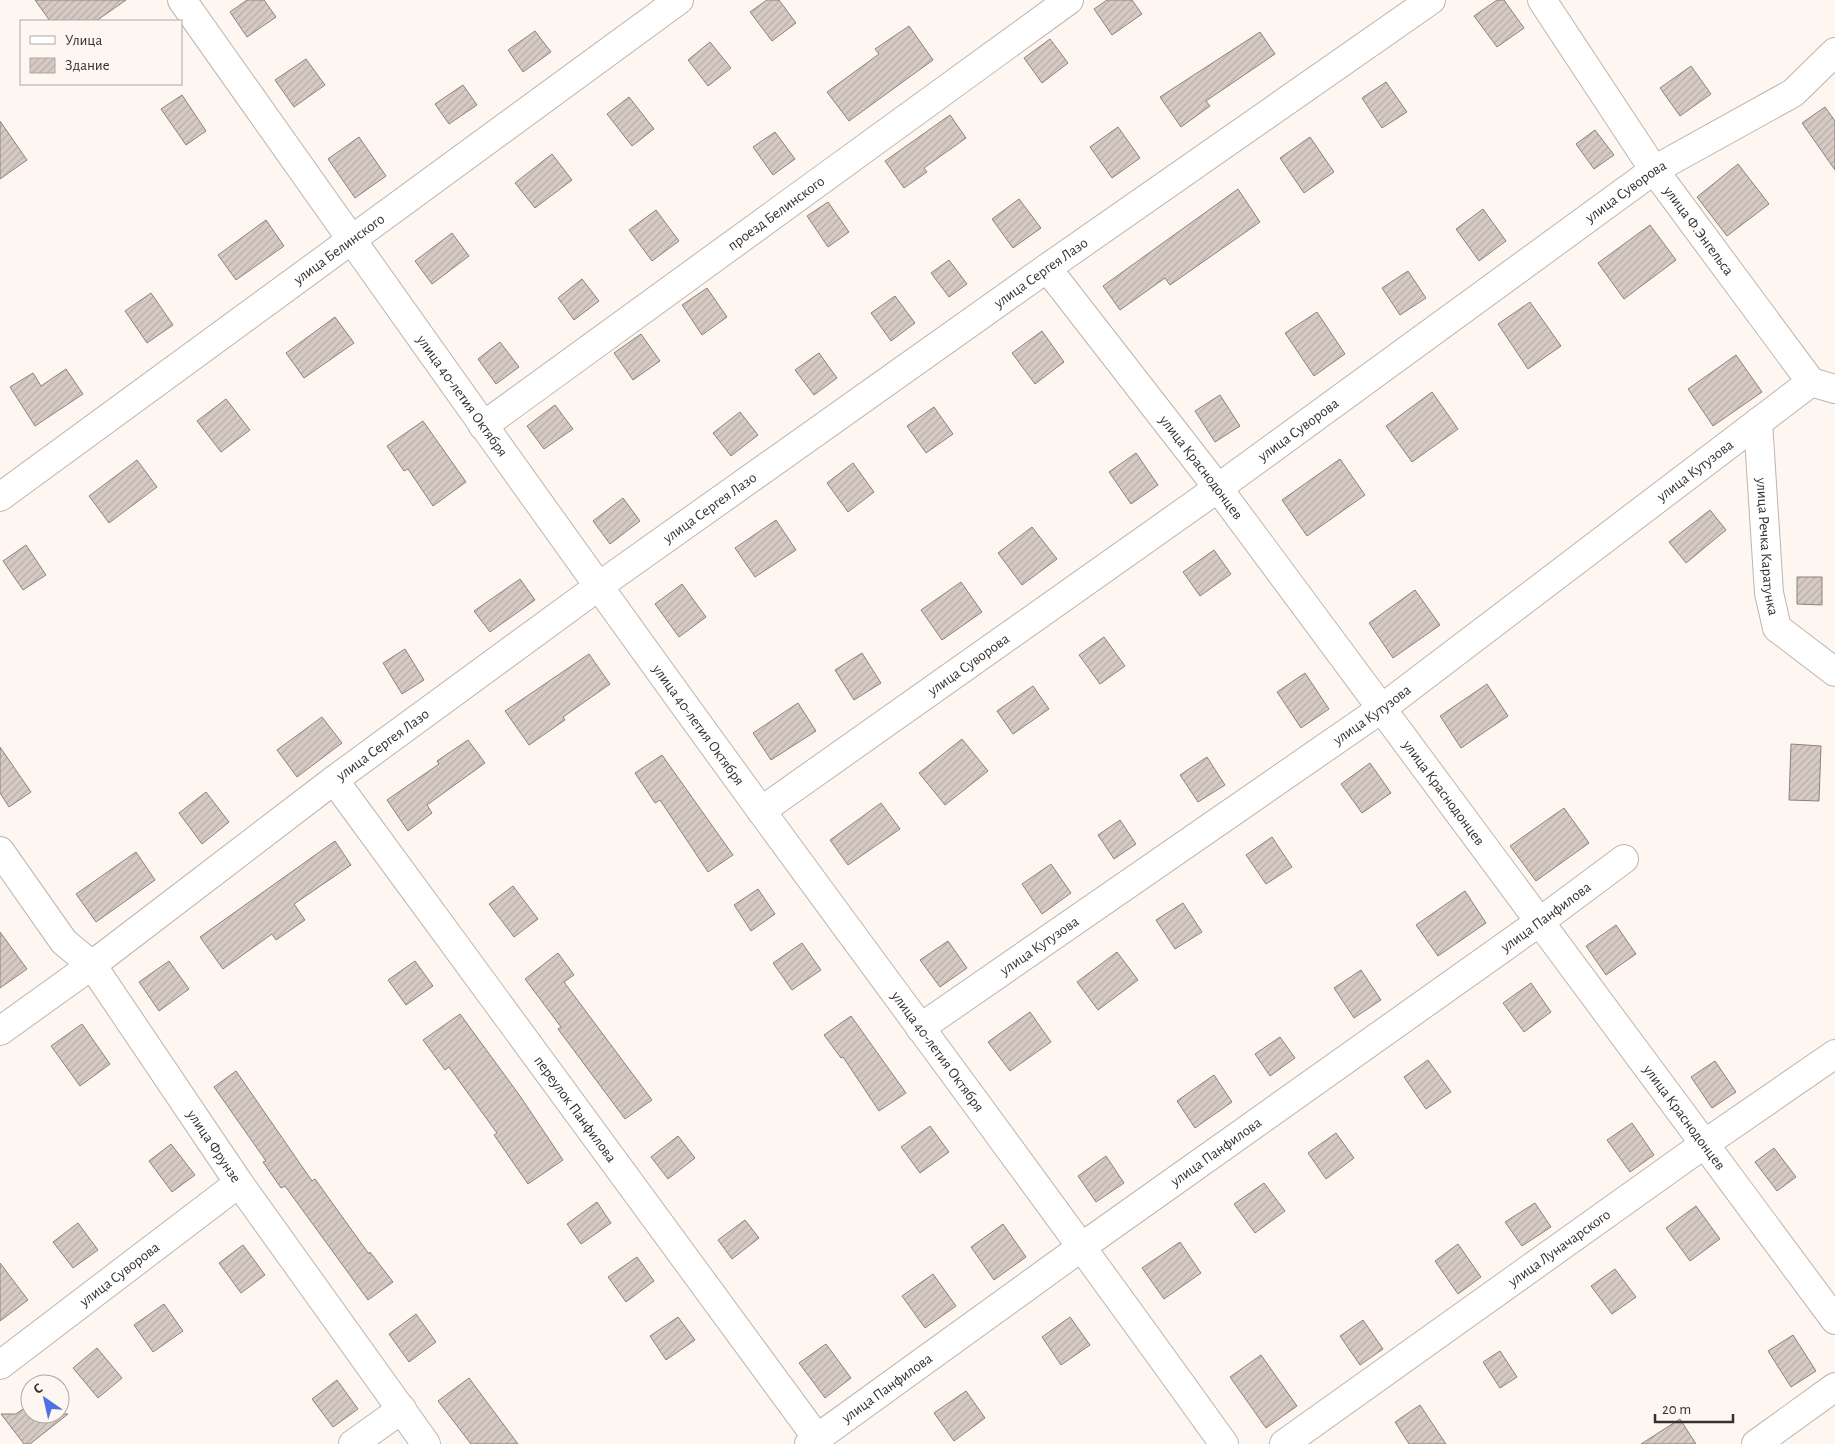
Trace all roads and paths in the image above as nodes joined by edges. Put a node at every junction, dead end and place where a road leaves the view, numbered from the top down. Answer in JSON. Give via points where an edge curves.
{"nodes":[{"id":1,"x":182,"y":0,"type":"edge"},
{"id":2,"x":679,"y":0,"type":"edge"},
{"id":3,"x":1069,"y":0,"type":"edge"},
{"id":4,"x":1431,"y":0,"type":"edge"},
{"id":5,"x":1542,"y":0,"type":"edge"},
{"id":6,"x":1835,"y":52,"type":"edge"},
{"id":7,"x":1654,"y":170,"type":"junction"},
{"id":8,"x":352,"y":241,"type":"junction"},
{"id":9,"x":1047,"y":268,"type":"junction"},
{"id":10,"x":1823,"y":386,"type":"edge"},
{"id":11,"x":1758,"y":422,"type":"junction"},
{"id":12,"x":483,"y":426,"type":"junction"},
{"id":13,"x":1218,"y":488,"type":"junction"},
{"id":14,"x":0,"y":498,"type":"edge"},
{"id":15,"x":599,"y":586,"type":"junction"},
{"id":16,"x":1835,"y":672,"type":"edge"},
{"id":17,"x":1381,"y":709,"type":"junction"},
{"id":18,"x":334,"y":780,"type":"junction"},
{"id":19,"x":761,"y":811,"type":"junction"},
{"id":20,"x":0,"y":851,"type":"edge"},
{"id":21,"x":1624,"y":859,"type":"dead end"},
{"id":22,"x":1538,"y":923,"type":"junction"},
{"id":23,"x":92,"y":965,"type":"junction"},
{"id":24,"x":920,"y":1028,"type":"junction"},
{"id":25,"x":0,"y":1032,"type":"edge"},
{"id":26,"x":1835,"y":1054,"type":"edge"},
{"id":27,"x":1703,"y":1145,"type":"junction"},
{"id":28,"x":239,"y":1182,"type":"junction"},
{"id":29,"x":1083,"y":1246,"type":"junction"},
{"id":30,"x":1835,"y":1320,"type":"edge"},
{"id":31,"x":0,"y":1365,"type":"edge"},
{"id":32,"x":1835,"y":1387,"type":"edge"},
{"id":33,"x":402,"y":1409,"type":"junction"},
{"id":34,"x":813,"y":1441,"type":"edge"},
{"id":35,"x":353,"y":1444,"type":"edge"},
{"id":36,"x":426,"y":1444,"type":"edge"},
{"id":37,"x":1224,"y":1444,"type":"edge"},
{"id":38,"x":1284,"y":1444,"type":"edge"},
{"id":39,"x":1756,"y":1444,"type":"edge"}],
"edges":[{"from":1,"to":8,"type":"street","name":"улица 40-летия Октября"},
{"from":2,"to":8,"type":"street","name":"улица Белинского"},
{"from":3,"to":12,"type":"street","name":"проезд Белинского"},
{"from":4,"to":9,"type":"street","name":"улица Сергея Лазо"},
{"from":5,"to":7,"type":"street","name":"улица Ф.Энгельса"},
{"from":6,"to":7,"type":"street","name":"улица Суворова","via":[[1793,94]]},
{"from":7,"to":10,"type":"street","name":"улица Ф.Энгельса"},
{"from":7,"to":13,"type":"street","name":"улица Суворова"},
{"from":8,"to":12,"type":"street","name":"улица 40-летия Октября"},
{"from":8,"to":14,"type":"street","name":"улица Белинского"},
{"from":9,"to":13,"type":"street","name":"улица Краснодонцев"},
{"from":9,"to":15,"type":"street","name":"улица Сергея Лазо"},
{"from":10,"to":11,"type":"street","name":"улица Кутузова"},
{"from":11,"to":16,"type":"street","name":"улица Речка Каратунка","via":[[1769,593],[1777,628]]},
{"from":11,"to":17,"type":"street","name":"улица Кутузова"},
{"from":12,"to":15,"type":"street","name":"улица 40-летия Октября"},
{"from":13,"to":17,"type":"street","name":"улица Краснодонцев"},
{"from":13,"to":19,"type":"street","name":"улица Суворова"},
{"from":15,"to":18,"type":"street","name":"улица Сергея Лазо"},
{"from":15,"to":19,"type":"street","name":"улица 40-летия Октября"},
{"from":17,"to":22,"type":"street","name":"улица Краснодонцев"},
{"from":17,"to":24,"type":"street","name":"улица Кутузова"},
{"from":18,"to":23,"type":"street","name":"улица Сергея Лазо"},
{"from":18,"to":34,"type":"street","name":"переулок Панфилова"},
{"from":19,"to":24,"type":"street","name":"улица 40-летия Октября"},
{"from":20,"to":23,"type":"street","name":"улица Фрунзе","via":[[64,942]]},
{"from":21,"to":22,"type":"street","name":"улица Панфилова"},
{"from":22,"to":27,"type":"street","name":"улица Краснодонцев"},
{"from":22,"to":29,"type":"street","name":"улица Панфилова"},
{"from":23,"to":25,"type":"street","name":"улица Сергея Лазо"},
{"from":23,"to":28,"type":"street","name":"улица Фрунзе"},
{"from":24,"to":29,"type":"street","name":"улица 40-летия Октября"},
{"from":26,"to":27,"type":"street","name":"улица Луначарского"},
{"from":27,"to":30,"type":"street","name":"улица Краснодонцев"},
{"from":27,"to":38,"type":"street","name":"улица Луначарского"},
{"from":28,"to":31,"type":"street","name":"улица Суворова"},
{"from":28,"to":33,"type":"street","name":"улица Фрунзе"},
{"from":29,"to":34,"type":"street","name":"улица Панфилова"},
{"from":29,"to":37,"type":"street","name":"улица 40-летия Октября"},
{"from":32,"to":39,"type":"street"},
{"from":33,"to":35,"type":"street"},
{"from":33,"to":36,"type":"street","name":"улица Фрунзе"}]}
